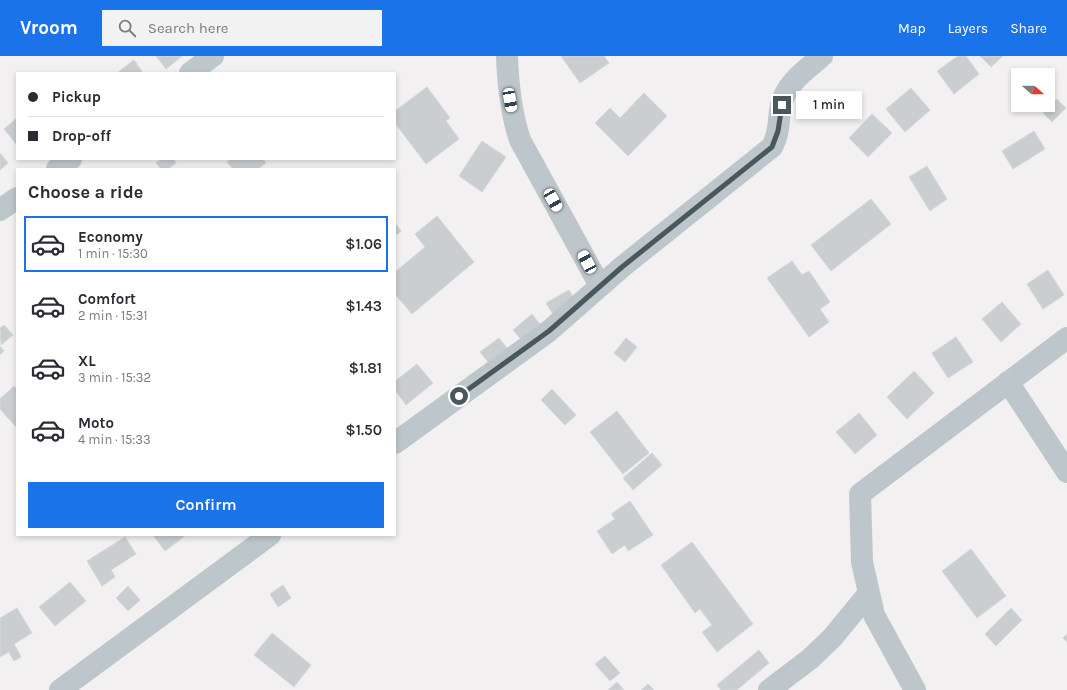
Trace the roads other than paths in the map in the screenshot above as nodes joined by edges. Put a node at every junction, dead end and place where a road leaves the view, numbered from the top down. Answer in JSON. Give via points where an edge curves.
{"nodes":[{"id":1,"x":213,"y":56,"type":"edge"},
{"id":2,"x":507,"y":56,"type":"edge"},
{"id":3,"x":822,"y":56,"type":"edge"},
{"id":4,"x":191,"y":72,"type":"edge"},
{"id":5,"x":70,"y":160,"type":"edge"},
{"id":6,"x":58,"y":168,"type":"edge"},
{"id":7,"x":16,"y":199,"type":"edge"},
{"id":8,"x":0,"y":210,"type":"edge"},
{"id":9,"x":600,"y":286,"type":"junction"},
{"id":10,"x":1067,"y":338,"type":"edge"},
{"id":11,"x":1008,"y":382,"type":"junction"},
{"id":12,"x":396,"y":442,"type":"edge"},
{"id":13,"x":1067,"y":472,"type":"edge"},
{"id":14,"x":269,"y":536,"type":"edge"},
{"id":15,"x":869,"y":594,"type":"junction"},
{"id":16,"x":60,"y":690,"type":"edge"},
{"id":17,"x":768,"y":690,"type":"edge"},
{"id":18,"x":915,"y":690,"type":"edge"}],
"edges":[{"from":1,"to":4,"type":"street"},
{"from":2,"to":9,"type":"street","via":[[510,100],[520,140]]},
{"from":3,"to":9,"type":"street","via":[[793,82],[785,94],[778,135],[772,147]]},
{"from":5,"to":6,"type":"street"},
{"from":7,"to":8,"type":"street"},
{"from":9,"to":12,"type":"street","via":[[549,331]]},
{"from":10,"to":11,"type":"street"},
{"from":11,"to":13,"type":"street"},
{"from":11,"to":15,"type":"street","via":[[860,494],[862,562]]},
{"from":14,"to":16,"type":"street"},
{"from":15,"to":17,"type":"street","via":[[832,638],[810,659]]},
{"from":15,"to":18,"type":"street","via":[[874,615]]}]}
